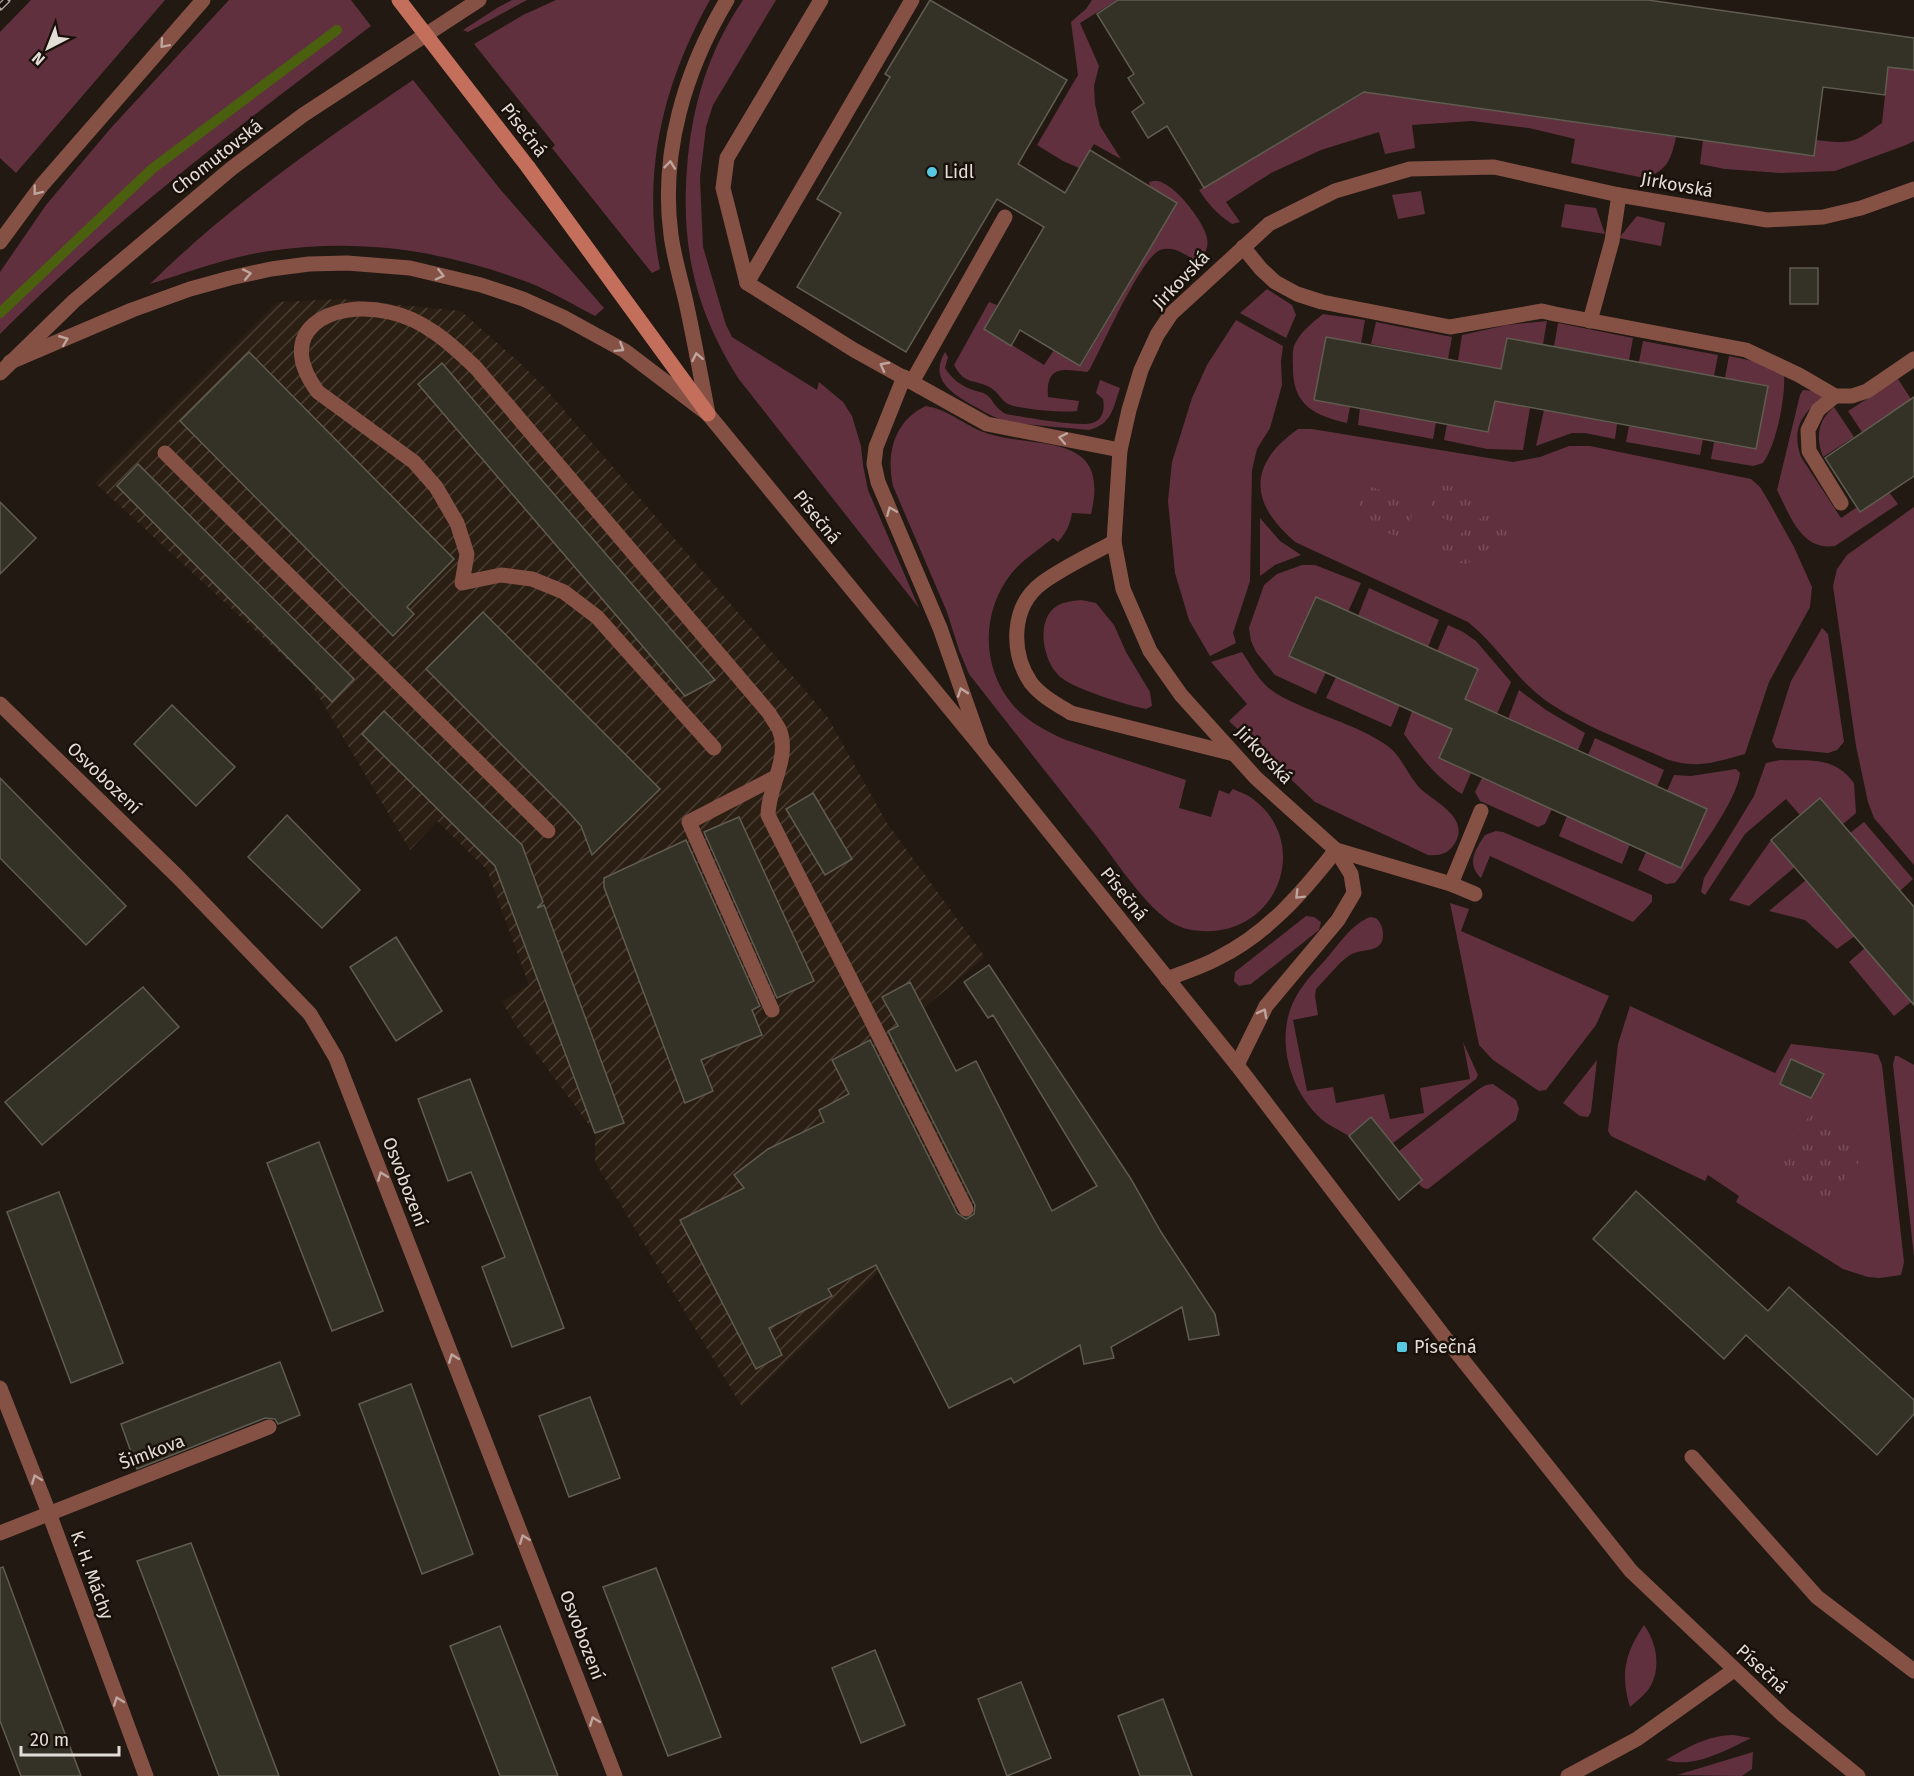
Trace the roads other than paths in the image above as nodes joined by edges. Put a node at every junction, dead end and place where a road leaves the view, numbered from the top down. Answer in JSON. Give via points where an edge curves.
{"nodes":[{"id":1,"x":203,"y":0,"type":"edge"},
{"id":2,"x":399,"y":0,"type":"edge"},
{"id":3,"x":479,"y":0,"type":"edge"},
{"id":4,"x":727,"y":0,"type":"edge"},
{"id":5,"x":821,"y":0,"type":"edge"},
{"id":6,"x":912,"y":0,"type":"edge"},
{"id":7,"x":1914,"y":189,"type":"edge"},
{"id":8,"x":1619,"y":195,"type":"junction"},
{"id":9,"x":1005,"y":217,"type":"dead end"},
{"id":10,"x":0,"y":242,"type":"edge"},
{"id":11,"x":1243,"y":247,"type":"junction"},
{"id":12,"x":747,"y":283,"type":"junction"},
{"id":13,"x":1590,"y":321,"type":"junction"},
{"id":14,"x":1914,"y":359,"type":"edge"},
{"id":15,"x":5,"y":368,"type":"edge"},
{"id":16,"x":908,"y":380,"type":"junction"},
{"id":17,"x":1835,"y":396,"type":"junction"},
{"id":18,"x":708,"y":414,"type":"junction"},
{"id":19,"x":1120,"y":450,"type":"junction"},
{"id":20,"x":165,"y":453,"type":"dead end"},
{"id":21,"x":1841,"y":503,"type":"dead end"},
{"id":22,"x":1114,"y":542,"type":"junction"},
{"id":23,"x":0,"y":704,"type":"edge"},
{"id":24,"x":982,"y":747,"type":"junction"},
{"id":25,"x":714,"y":748,"type":"dead end"},
{"id":26,"x":1234,"y":754,"type":"junction"},
{"id":27,"x":776,"y":777,"type":"junction"},
{"id":28,"x":1481,"y":811,"type":"dead end"},
{"id":29,"x":548,"y":831,"type":"dead end"},
{"id":30,"x":1336,"y":850,"type":"junction"},
{"id":31,"x":1451,"y":884,"type":"junction"},
{"id":32,"x":1475,"y":894,"type":"dead end"},
{"id":33,"x":1167,"y":979,"type":"junction"},
{"id":34,"x":772,"y":1010,"type":"dead end"},
{"id":35,"x":1237,"y":1065,"type":"junction"},
{"id":36,"x":966,"y":1209,"type":"dead end"},
{"id":37,"x":0,"y":1388,"type":"edge"},
{"id":38,"x":269,"y":1427,"type":"dead end"},
{"id":39,"x":1692,"y":1457,"type":"dead end"},
{"id":40,"x":49,"y":1513,"type":"junction"},
{"id":41,"x":0,"y":1533,"type":"edge"},
{"id":42,"x":1734,"y":1670,"type":"junction"},
{"id":43,"x":1914,"y":1671,"type":"edge"},
{"id":44,"x":146,"y":1776,"type":"edge"},
{"id":45,"x":615,"y":1776,"type":"edge"},
{"id":46,"x":1568,"y":1776,"type":"edge"},
{"id":47,"x":1858,"y":1776,"type":"edge"}],
"edges":[{"from":1,"to":10,"type":"street","one_way":true,"via":[[49,177]]},
{"from":2,"to":18,"type":"main road","name":"Písečná","bridge":true,"via":[[528,167]]},
{"from":3,"to":15,"type":"street","name":"Chomutovská","via":[[303,115],[232,168],[83,294]]},
{"from":18,"to":4,"type":"street","one_way":true,"via":[[671,236],[669,178],[685,91],[704,42]]},
{"from":5,"to":12,"type":"street","via":[[727,158],[723,188]]},
{"from":6,"to":12,"type":"street"},
{"from":7,"to":8,"type":"street","name":"Jirkovská","via":[[1823,217],[1767,220]]},
{"from":8,"to":11,"type":"street","name":"Jirkovská","via":[[1494,167],[1410,169],[1335,191],[1269,224]]},
{"from":8,"to":13,"type":"street","via":[[1612,241]]},
{"from":9,"to":16,"type":"street"},
{"from":11,"to":13,"type":"street","via":[[1275,282],[1322,302],[1450,327],[1542,311]]},
{"from":11,"to":19,"type":"street","name":"Jirkovská","via":[[1171,314],[1157,335],[1141,370]]},
{"from":16,"to":12,"type":"street","one_way":true},
{"from":13,"to":17,"type":"street","via":[[1746,350]]},
{"from":14,"to":17,"type":"street","via":[[1868,391]]},
{"from":15,"to":18,"type":"street","one_way":true,"via":[[132,310],[190,289],[309,264],[347,263],[434,273],[523,299],[625,351]]},
{"from":19,"to":16,"type":"street","one_way":true,"via":[[987,424]]},
{"from":24,"to":16,"type":"street","one_way":true,"via":[[940,628],[878,482],[874,464],[876,447]]},
{"from":17,"to":21,"type":"street","via":[[1818,410],[1808,430],[1809,451]]},
{"from":18,"to":24,"type":"street","name":"Písečná"},
{"from":19,"to":22,"type":"street","name":"Jirkovská"},
{"from":20,"to":29,"type":"street"},
{"from":22,"to":26,"type":"street","name":"Jirkovská","via":[[1123,590],[1150,651],[1181,695]]},
{"from":22,"to":26,"type":"street","via":[[1042,584],[1024,605],[1017,642],[1031,683],[1071,713]]},
{"from":45,"to":23,"type":"street","name":"Osvobození","one_way":true,"via":[[336,1058],[310,1014],[178,877]]},
{"from":24,"to":33,"type":"street","name":"Písečná"},
{"from":25,"to":27,"type":"street","via":[[597,617],[564,592],[532,579],[501,575],[462,583],[467,554],[457,523],[436,487],[414,462],[318,392],[306,377],[301,344],[314,324],[331,313],[358,309],[389,312],[436,333],[476,368],[769,713],[782,743]]},
{"from":26,"to":30,"type":"street","name":"Jirkovská"},
{"from":27,"to":34,"type":"street","via":[[689,822]]},
{"from":27,"to":36,"type":"street","via":[[768,815]]},
{"from":28,"to":31,"type":"street"},
{"from":30,"to":31,"type":"street"},
{"from":30,"to":33,"type":"street","one_way":true,"via":[[1267,927],[1219,958]]},
{"from":35,"to":30,"type":"street","one_way":true,"via":[[1266,1006],[1338,920],[1354,893],[1351,874]]},
{"from":31,"to":32,"type":"street"},
{"from":33,"to":35,"type":"street","name":"Písečná"},
{"from":35,"to":42,"type":"street","name":"Písečná","via":[[1446,1339],[1630,1571]]},
{"from":40,"to":37,"type":"street","name":"K. H. Máchy","one_way":true},
{"from":38,"to":40,"type":"street","name":"Šimkova"},
{"from":39,"to":43,"type":"street","via":[[1817,1597]]},
{"from":40,"to":41,"type":"street","name":"Šimkova"},
{"from":44,"to":40,"type":"street","name":"K. H. Máchy","one_way":true},
{"from":42,"to":46,"type":"street","via":[[1637,1739]]},
{"from":42,"to":47,"type":"street","name":"Písečná"}]}
